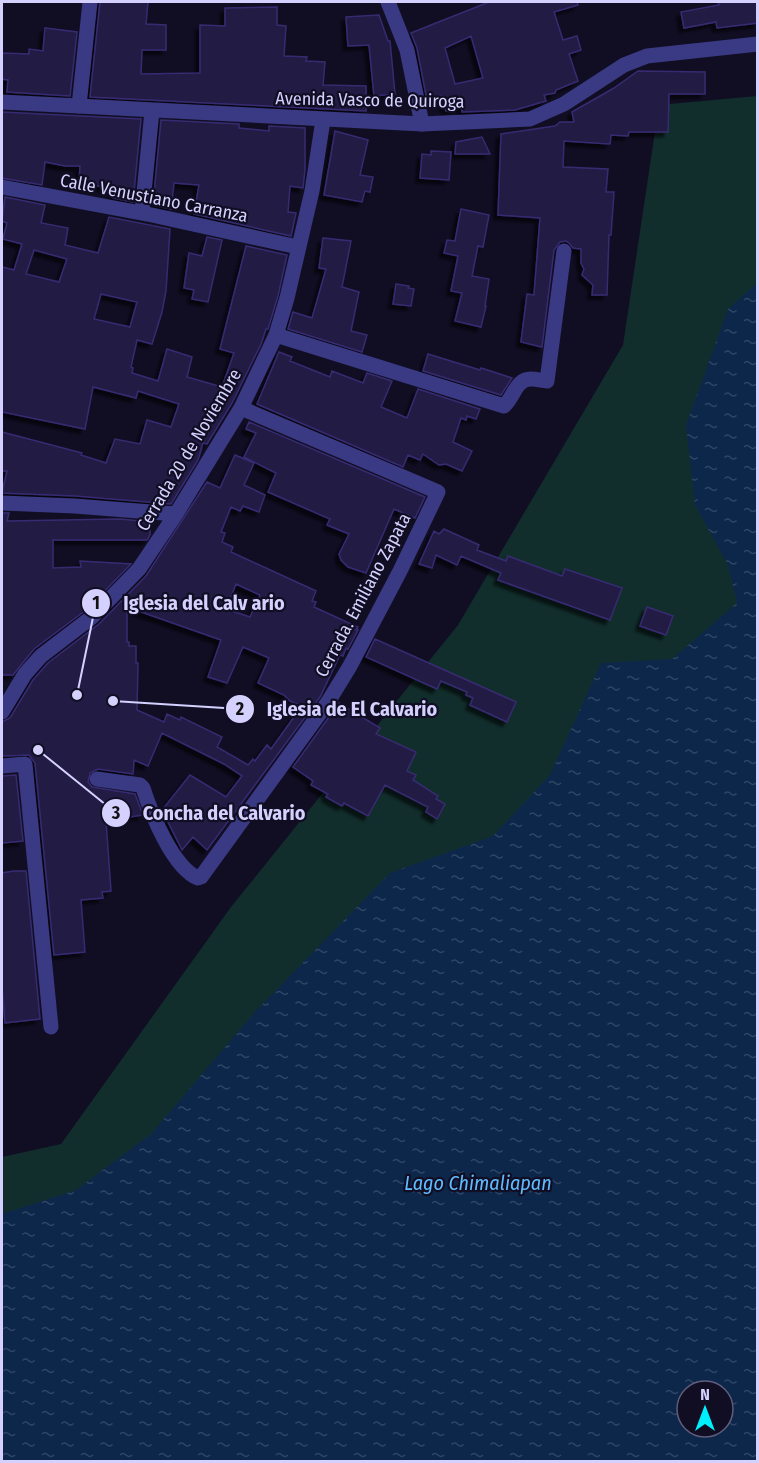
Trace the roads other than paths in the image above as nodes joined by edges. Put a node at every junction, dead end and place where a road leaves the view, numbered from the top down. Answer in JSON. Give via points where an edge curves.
{"nodes":[{"id":1,"x":90,"y":2,"type":"edge"},
{"id":2,"x":388,"y":2,"type":"edge"},
{"id":3,"x":758,"y":44,"type":"edge"},
{"id":4,"x":2,"y":102,"type":"edge"},
{"id":5,"x":79,"y":106,"type":"junction"},
{"id":6,"x":152,"y":111,"type":"junction"},
{"id":7,"x":323,"y":120,"type":"junction"},
{"id":8,"x":422,"y":124,"type":"junction"},
{"id":9,"x":2,"y":188,"type":"edge"},
{"id":10,"x":142,"y":213,"type":"junction"},
{"id":11,"x":298,"y":248,"type":"junction"},
{"id":12,"x":564,"y":251,"type":"dead end"},
{"id":13,"x":276,"y":335,"type":"junction"},
{"id":14,"x":241,"y":408,"type":"junction"},
{"id":15,"x":2,"y":503,"type":"edge"},
{"id":16,"x":176,"y":514,"type":"junction"},
{"id":17,"x":2,"y":712,"type":"edge"},
{"id":18,"x":2,"y":766,"type":"edge"},
{"id":19,"x":97,"y":779,"type":"dead end"},
{"id":20,"x":51,"y":1027,"type":"dead end"}],
"edges":[{"from":1,"to":5,"type":"street"},
{"from":2,"to":8,"type":"street","via":[[408,50]]},
{"from":3,"to":8,"type":"street","name":"Avenida Vasco de Quiroga","via":[[647,56],[530,119]]},
{"from":4,"to":5,"type":"street","name":"Avenida Vasco de Quiroga"},
{"from":5,"to":6,"type":"street","name":"Avenida Vasco de Quiroga"},
{"from":6,"to":7,"type":"street","name":"Avenida Vasco de Quiroga"},
{"from":6,"to":10,"type":"street"},
{"from":7,"to":8,"type":"street","name":"Avenida Vasco de Quiroga"},
{"from":7,"to":11,"type":"street","name":"Cerrada 20 de Noviembre"},
{"from":9,"to":10,"type":"street","name":"Calle Venustiano Carranza"},
{"from":10,"to":11,"type":"street","name":"Calle Venustiano Carranza"},
{"from":11,"to":13,"type":"street","name":"Cerrada 20 de Noviembre"},
{"from":12,"to":13,"type":"street","via":[[547,381],[524,380],[504,406]]},
{"from":13,"to":14,"type":"street","name":"Cerrada 20 de Noviembre"},
{"from":14,"to":16,"type":"street","name":"Cerrada 20 de Noviembre"},
{"from":14,"to":19,"type":"street","name":"Cerrada. Emiliano Zapata","via":[[438,492],[328,702],[201,877],[188,873],[161,834],[144,788]]},
{"from":15,"to":16,"type":"street"},
{"from":16,"to":17,"type":"street","name":"Cerrada 20 de Noviembre","via":[[139,569],[92,617],[42,656],[25,674]]},
{"from":18,"to":20,"type":"street","via":[[25,764]]}]}
